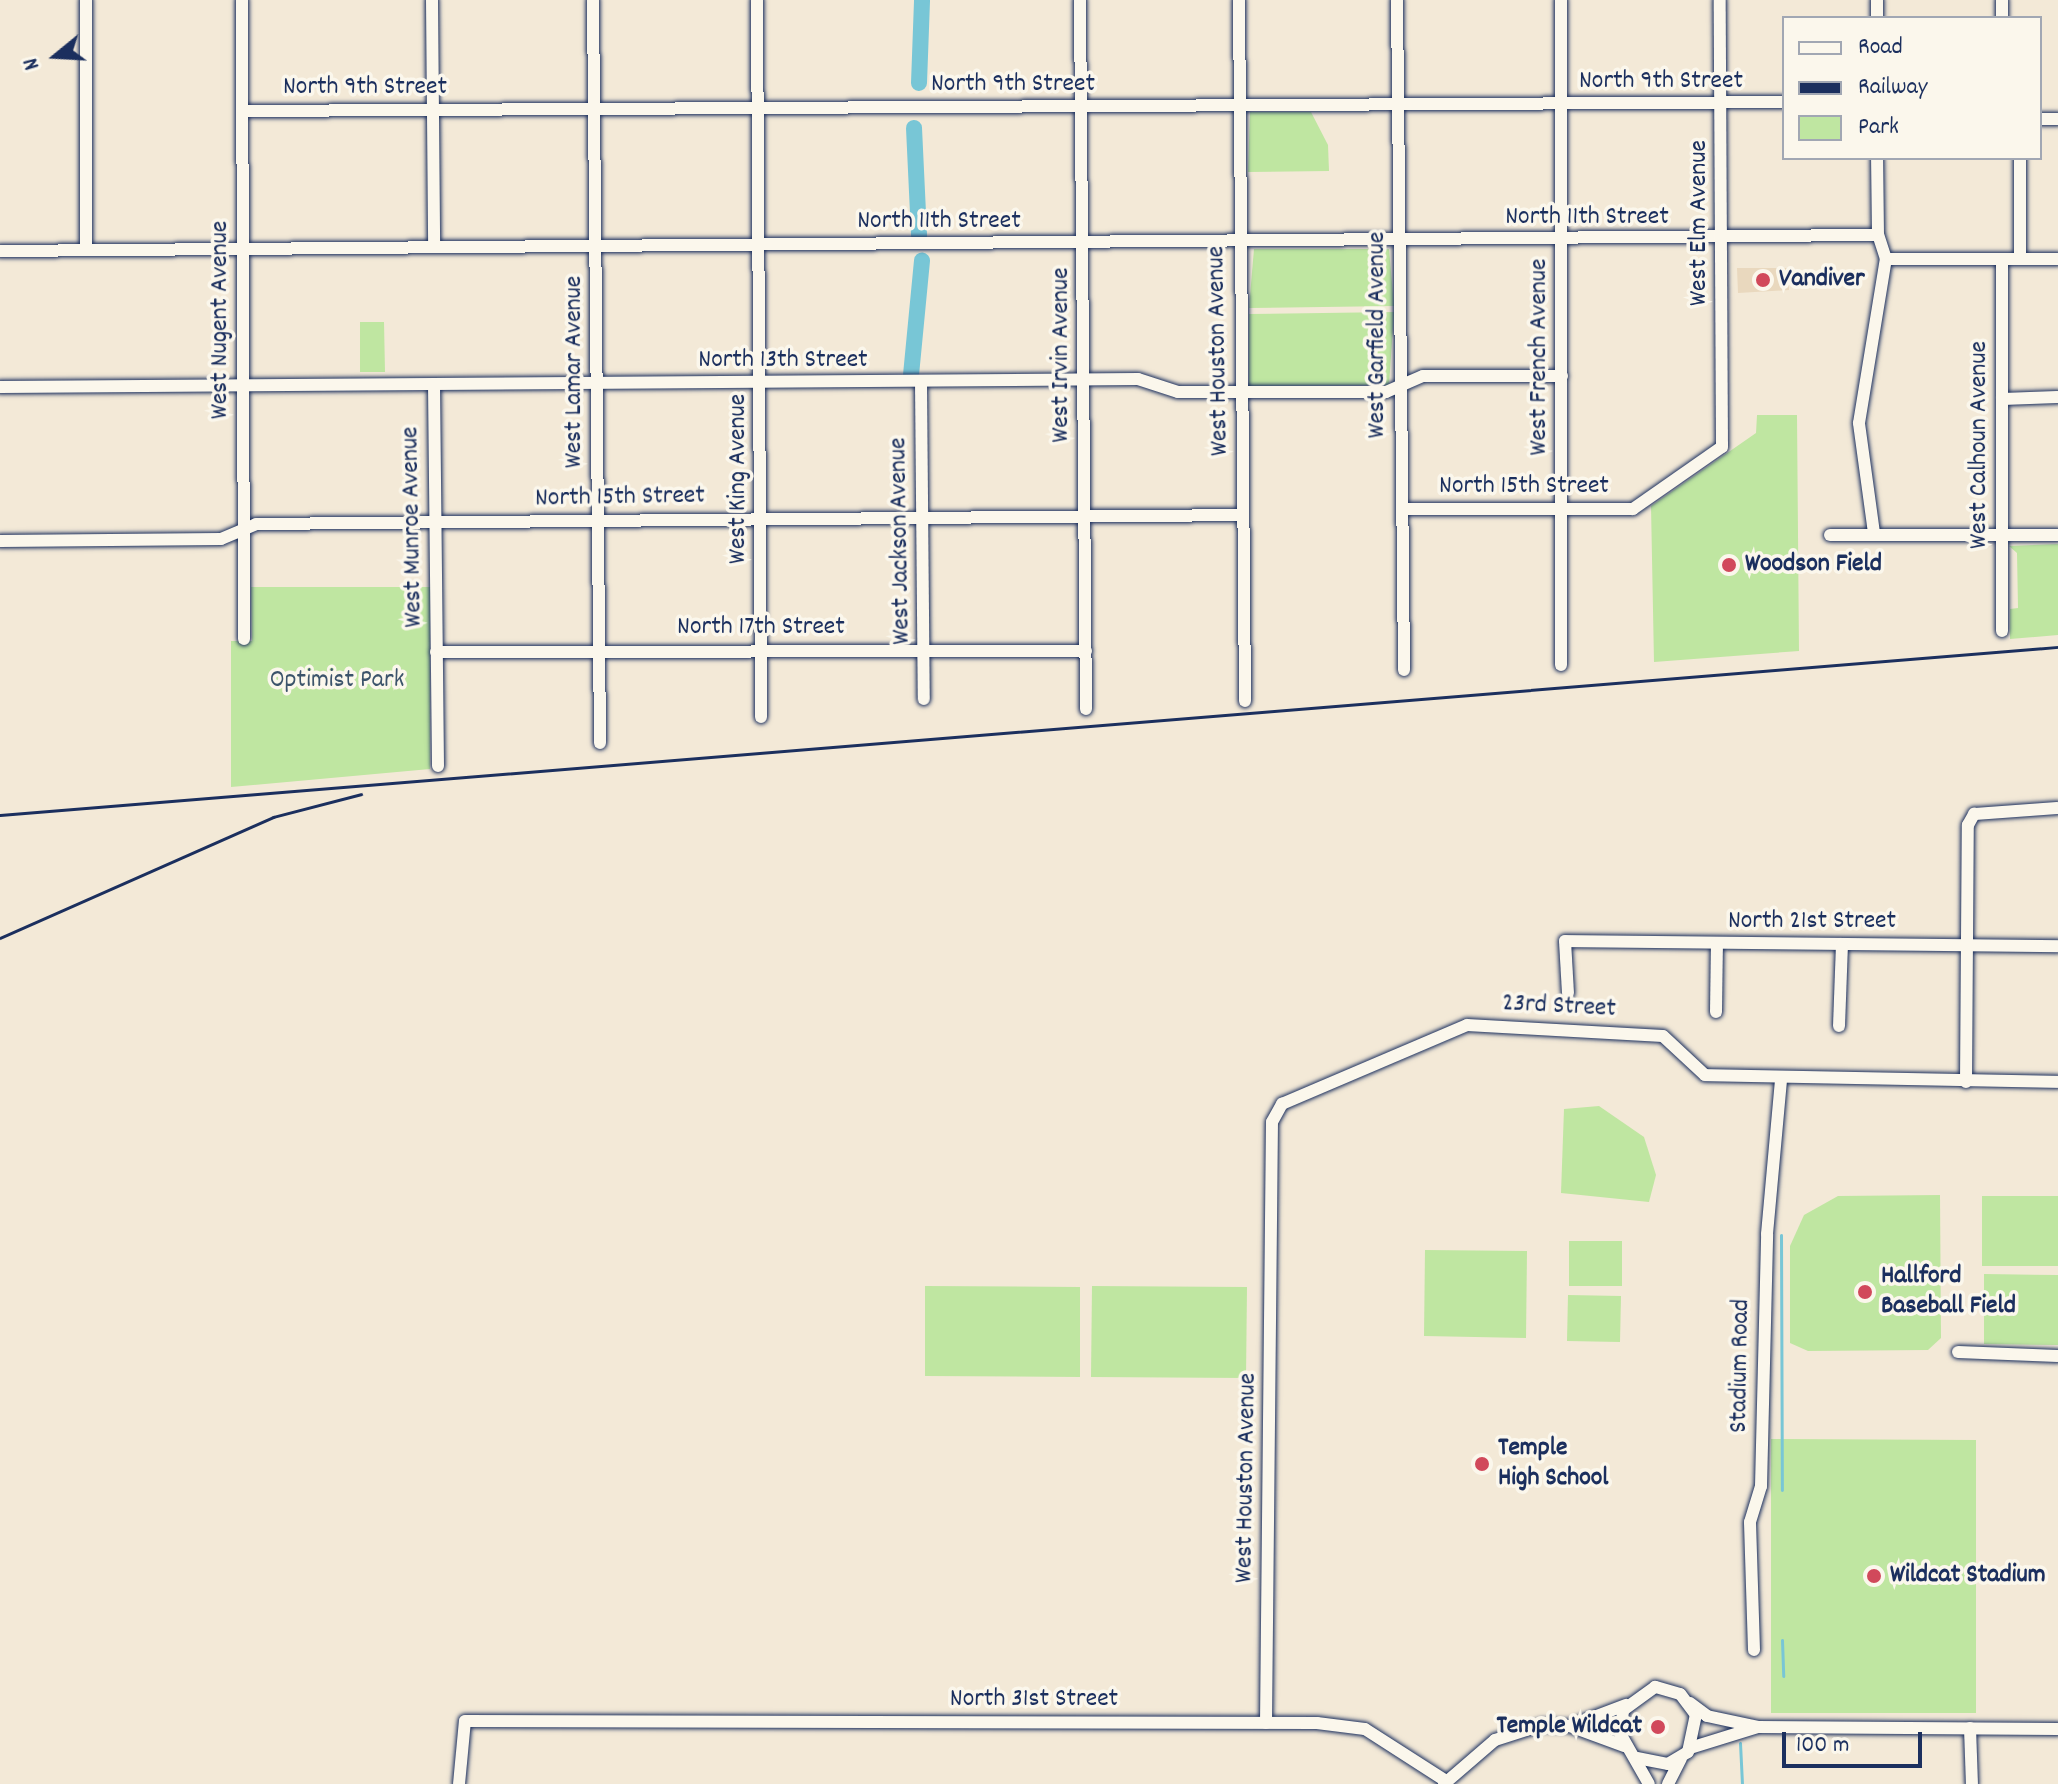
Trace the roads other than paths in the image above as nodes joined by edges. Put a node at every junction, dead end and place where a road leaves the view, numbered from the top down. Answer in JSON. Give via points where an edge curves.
{"nodes":[{"id":1,"x":86,"y":0,"type":"edge"},
{"id":2,"x":242,"y":0,"type":"edge"},
{"id":3,"x":432,"y":0,"type":"edge"},
{"id":4,"x":593,"y":0,"type":"edge"},
{"id":5,"x":757,"y":0,"type":"edge"},
{"id":6,"x":1080,"y":0,"type":"edge"},
{"id":7,"x":1239,"y":0,"type":"edge"},
{"id":8,"x":1397,"y":0,"type":"edge"},
{"id":9,"x":1561,"y":0,"type":"edge"},
{"id":10,"x":1720,"y":0,"type":"edge"},
{"id":11,"x":1782,"y":102,"type":"edge"},
{"id":12,"x":1399,"y":104,"type":"junction"},
{"id":13,"x":1562,"y":104,"type":"junction"},
{"id":14,"x":1722,"y":104,"type":"junction"},
{"id":15,"x":1081,"y":107,"type":"junction"},
{"id":16,"x":1239,"y":107,"type":"junction"},
{"id":17,"x":596,"y":109,"type":"junction"},
{"id":18,"x":759,"y":109,"type":"junction"},
{"id":19,"x":433,"y":110,"type":"junction"},
{"id":20,"x":243,"y":111,"type":"junction"},
{"id":21,"x":1877,"y":160,"type":"edge"},
{"id":22,"x":2020,"y":160,"type":"edge"},
{"id":23,"x":1878,"y":235,"type":"junction"},
{"id":24,"x":1722,"y":239,"type":"junction"},
{"id":25,"x":1400,"y":240,"type":"junction"},
{"id":26,"x":1561,"y":240,"type":"junction"},
{"id":27,"x":1239,"y":242,"type":"junction"},
{"id":28,"x":434,"y":244,"type":"junction"},
{"id":29,"x":758,"y":244,"type":"junction"},
{"id":30,"x":1084,"y":244,"type":"junction"},
{"id":31,"x":596,"y":245,"type":"junction"},
{"id":32,"x":243,"y":248,"type":"junction"},
{"id":33,"x":86,"y":250,"type":"junction"},
{"id":34,"x":0,"y":251,"type":"edge"},
{"id":35,"x":1886,"y":259,"type":"junction"},
{"id":36,"x":2002,"y":259,"type":"junction"},
{"id":37,"x":2020,"y":259,"type":"junction"},
{"id":38,"x":2058,"y":259,"type":"edge"},
{"id":39,"x":1562,"y":376,"type":"junction"},
{"id":40,"x":1085,"y":379,"type":"junction"},
{"id":41,"x":760,"y":381,"type":"junction"},
{"id":42,"x":921,"y":383,"type":"junction"},
{"id":43,"x":434,"y":384,"type":"junction"},
{"id":44,"x":597,"y":384,"type":"junction"},
{"id":45,"x":1401,"y":385,"type":"junction"},
{"id":46,"x":243,"y":386,"type":"junction"},
{"id":47,"x":0,"y":387,"type":"edge"},
{"id":48,"x":1242,"y":393,"type":"junction"},
{"id":49,"x":2058,"y":397,"type":"edge"},
{"id":50,"x":2002,"y":399,"type":"junction"},
{"id":51,"x":1722,"y":447,"type":"joint"},
{"id":52,"x":1402,"y":509,"type":"junction"},
{"id":53,"x":1562,"y":509,"type":"junction"},
{"id":54,"x":1243,"y":515,"type":"junction"},
{"id":55,"x":1085,"y":516,"type":"junction"},
{"id":56,"x":922,"y":517,"type":"junction"},
{"id":57,"x":761,"y":518,"type":"junction"},
{"id":58,"x":434,"y":521,"type":"junction"},
{"id":59,"x":598,"y":521,"type":"junction"},
{"id":60,"x":243,"y":532,"type":"junction"},
{"id":61,"x":1874,"y":533,"type":"junction"},
{"id":62,"x":1830,"y":535,"type":"dead end"},
{"id":63,"x":2002,"y":535,"type":"junction"},
{"id":64,"x":2058,"y":535,"type":"edge"},
{"id":65,"x":0,"y":541,"type":"edge"},
{"id":66,"x":2002,"y":631,"type":"dead end"},
{"id":67,"x":244,"y":639,"type":"dead end"},
{"id":68,"x":924,"y":649,"type":"junction"},
{"id":69,"x":762,"y":650,"type":"junction"},
{"id":70,"x":600,"y":651,"type":"junction"},
{"id":71,"x":1086,"y":651,"type":"junction"},
{"id":72,"x":436,"y":652,"type":"junction"},
{"id":73,"x":1561,"y":665,"type":"dead end"},
{"id":74,"x":1404,"y":670,"type":"dead end"},
{"id":75,"x":924,"y":699,"type":"dead end"},
{"id":76,"x":1245,"y":701,"type":"dead end"},
{"id":77,"x":1086,"y":709,"type":"dead end"},
{"id":78,"x":761,"y":717,"type":"dead end"},
{"id":79,"x":600,"y":743,"type":"dead end"},
{"id":80,"x":438,"y":766,"type":"dead end"},
{"id":81,"x":2058,"y":808,"type":"edge"},
{"id":82,"x":1717,"y":943,"type":"junction"},
{"id":83,"x":1842,"y":944,"type":"junction"},
{"id":84,"x":1969,"y":946,"type":"junction"},
{"id":85,"x":2058,"y":946,"type":"edge"},
{"id":86,"x":1568,"y":993,"type":"dead end"},
{"id":87,"x":1716,"y":1012,"type":"dead end"},
{"id":88,"x":1839,"y":1026,"type":"dead end"},
{"id":89,"x":1781,"y":1081,"type":"junction"},
{"id":90,"x":1966,"y":1082,"type":"junction"},
{"id":91,"x":2058,"y":1082,"type":"edge"},
{"id":92,"x":1271,"y":1234,"type":"joint"},
{"id":93,"x":1958,"y":1352,"type":"dead end"},
{"id":94,"x":2058,"y":1356,"type":"edge"},
{"id":95,"x":1754,"y":1650,"type":"dead end"},
{"id":96,"x":1690,"y":1703,"type":"junction"},
{"id":97,"x":1626,"y":1705,"type":"junction"},
{"id":98,"x":1266,"y":1723,"type":"junction"},
{"id":99,"x":1570,"y":1726,"type":"junction"},
{"id":100,"x":1758,"y":1727,"type":"junction"},
{"id":101,"x":1970,"y":1728,"type":"junction"},
{"id":102,"x":2058,"y":1729,"type":"edge"},
{"id":103,"x":1625,"y":1746,"type":"junction"},
{"id":104,"x":1686,"y":1752,"type":"junction"},
{"id":105,"x":1637,"y":1758,"type":"junction"},
{"id":106,"x":1445,"y":1782,"type":"edge"},
{"id":107,"x":459,"y":1784,"type":"edge"},
{"id":108,"x":1649,"y":1784,"type":"edge"},
{"id":109,"x":1668,"y":1784,"type":"edge"},
{"id":110,"x":1972,"y":1784,"type":"edge"}],
"edges":[{"from":1,"to":33,"type":"street"},
{"from":2,"to":20,"type":"street","name":"West Nugent Avenue"},
{"from":3,"to":19,"type":"street"},
{"from":4,"to":17,"type":"street","name":"West Lamar Avenue"},
{"from":5,"to":18,"type":"street","name":"West King Avenue"},
{"from":6,"to":15,"type":"street","name":"West Irvin Avenue"},
{"from":7,"to":16,"type":"street","name":"West Houston Avenue"},
{"from":8,"to":12,"type":"street","name":"West Garfield Avenue"},
{"from":9,"to":13,"type":"street","name":"West French Avenue"},
{"from":10,"to":14,"type":"street","name":"West Elm Avenue"},
{"from":11,"to":14,"type":"street","name":"North 9th Street"},
{"from":12,"to":13,"type":"street","name":"North 9th Street"},
{"from":12,"to":16,"type":"street","name":"North 9th Street"},
{"from":12,"to":25,"type":"street","name":"West Garfield Avenue"},
{"from":13,"to":14,"type":"street","name":"North 9th Street"},
{"from":13,"to":26,"type":"street","name":"West French Avenue"},
{"from":14,"to":24,"type":"street","name":"West Elm Avenue"},
{"from":15,"to":16,"type":"street","name":"North 9th Street"},
{"from":15,"to":18,"type":"street","name":"North 9th Street"},
{"from":15,"to":30,"type":"street","name":"West Irvin Avenue"},
{"from":16,"to":27,"type":"street","name":"West Houston Avenue"},
{"from":17,"to":18,"type":"street","name":"North 9th Street"},
{"from":17,"to":19,"type":"street","name":"North 9th Street"},
{"from":17,"to":31,"type":"street","name":"West Lamar Avenue"},
{"from":18,"to":29,"type":"street","name":"West King Avenue"},
{"from":19,"to":20,"type":"street","name":"North 9th Street"},
{"from":19,"to":28,"type":"street"},
{"from":20,"to":32,"type":"street","name":"West Nugent Avenue"},
{"from":21,"to":23,"type":"street"},
{"from":22,"to":37,"type":"street"},
{"from":23,"to":24,"type":"street","name":"North 11th Street"},
{"from":23,"to":35,"type":"street"},
{"from":24,"to":26,"type":"street","name":"North 11th Street"},
{"from":24,"to":51,"type":"street","name":"West Elm Avenue"},
{"from":25,"to":26,"type":"street","name":"North 11th Street"},
{"from":25,"to":27,"type":"street","name":"North 11th Street"},
{"from":25,"to":45,"type":"street","name":"West Garfield Avenue"},
{"from":26,"to":39,"type":"street","name":"West French Avenue"},
{"from":27,"to":30,"type":"street","name":"North 11th Street"},
{"from":27,"to":48,"type":"street","name":"West Houston Avenue"},
{"from":28,"to":31,"type":"street","name":"North 11th Street"},
{"from":28,"to":32,"type":"street","name":"North 11th Street"},
{"from":29,"to":30,"type":"street","name":"North 11th Street"},
{"from":29,"to":31,"type":"street","name":"North 11th Street"},
{"from":29,"to":41,"type":"street","name":"West King Avenue"},
{"from":30,"to":40,"type":"street","name":"West Irvin Avenue"},
{"from":31,"to":44,"type":"street","name":"West Lamar Avenue"},
{"from":32,"to":33,"type":"street","name":"North 11th Street"},
{"from":32,"to":46,"type":"street","name":"West Nugent Avenue"},
{"from":33,"to":34,"type":"street","name":"North 11th Street"},
{"from":35,"to":36,"type":"street"},
{"from":35,"to":61,"type":"street","via":[[1859,423]]},
{"from":36,"to":37,"type":"street"},
{"from":36,"to":50,"type":"street","name":"West Calhoun Avenue"},
{"from":37,"to":38,"type":"street"},
{"from":39,"to":45,"type":"street","name":"North 13th Street","via":[[1423,376]]},
{"from":39,"to":53,"type":"street","name":"West French Avenue"},
{"from":40,"to":42,"type":"street","name":"North 13th Street"},
{"from":40,"to":48,"type":"street","name":"North 13th Street"},
{"from":40,"to":55,"type":"street","name":"West Irvin Avenue"},
{"from":41,"to":42,"type":"street","name":"North 13th Street"},
{"from":41,"to":44,"type":"street","name":"North 13th Street"},
{"from":41,"to":57,"type":"street","name":"West King Avenue"},
{"from":42,"to":56,"type":"street","name":"West Jackson Avenue"},
{"from":43,"to":44,"type":"street","name":"North 13th Street"},
{"from":43,"to":46,"type":"street","name":"North 13th Street"},
{"from":43,"to":58,"type":"street","name":"West Munroe Avenue"},
{"from":44,"to":59,"type":"street","name":"West Lamar Avenue"},
{"from":45,"to":48,"type":"street","name":"North 13th Street","via":[[1386,392]]},
{"from":45,"to":52,"type":"street","name":"West Garfield Avenue"},
{"from":46,"to":47,"type":"street","name":"North 13th Street"},
{"from":46,"to":60,"type":"street","name":"West Nugent Avenue"},
{"from":48,"to":54,"type":"street","name":"West Houston Avenue"},
{"from":49,"to":50,"type":"street"},
{"from":50,"to":63,"type":"street","name":"West Calhoun Avenue"},
{"from":51,"to":53,"type":"street","name":"North 15th Street","via":[[1633,509]]},
{"from":52,"to":53,"type":"street","name":"North 15th Street"},
{"from":52,"to":74,"type":"street","name":"West Garfield Avenue"},
{"from":53,"to":73,"type":"street","name":"West French Avenue"},
{"from":54,"to":55,"type":"street","name":"North 15th Street"},
{"from":54,"to":76,"type":"street","name":"West Houston Avenue"},
{"from":55,"to":56,"type":"street","name":"North 15th Street"},
{"from":55,"to":71,"type":"street","name":"West Irvin Avenue"},
{"from":56,"to":57,"type":"street","name":"North 15th Street"},
{"from":56,"to":68,"type":"street","name":"West Jackson Avenue"},
{"from":57,"to":59,"type":"street","name":"North 15th Street"},
{"from":57,"to":69,"type":"street","name":"West King Avenue"},
{"from":58,"to":59,"type":"street","name":"North 15th Street"},
{"from":58,"to":60,"type":"street","name":"North 15th Street","via":[[256,524]]},
{"from":58,"to":72,"type":"street","name":"West Munroe Avenue"},
{"from":59,"to":70,"type":"street","name":"West Lamar Avenue"},
{"from":60,"to":65,"type":"street","name":"North 15th Street","via":[[221,539]]},
{"from":60,"to":67,"type":"street","name":"West Nugent Avenue"},
{"from":61,"to":62,"type":"street"},
{"from":61,"to":63,"type":"street"},
{"from":63,"to":64,"type":"street"},
{"from":63,"to":66,"type":"street","name":"West Calhoun Avenue"},
{"from":68,"to":69,"type":"street","name":"North 17th Street"},
{"from":68,"to":71,"type":"street","name":"North 17th Street"},
{"from":68,"to":75,"type":"street","name":"West Jackson Avenue"},
{"from":69,"to":70,"type":"street","name":"North 17th Street"},
{"from":69,"to":78,"type":"street","name":"West King Avenue"},
{"from":70,"to":72,"type":"street","name":"North 17th Street"},
{"from":70,"to":79,"type":"street","name":"West Lamar Avenue"},
{"from":71,"to":77,"type":"street","name":"West Irvin Avenue"},
{"from":72,"to":80,"type":"street","name":"West Munroe Avenue"},
{"from":81,"to":84,"type":"street","via":[[1974,814]]},
{"from":82,"to":83,"type":"street","name":"North 21st Street"},
{"from":82,"to":86,"type":"street","name":"North 21st Street","via":[[1565,941]]},
{"from":82,"to":87,"type":"street"},
{"from":83,"to":84,"type":"street","name":"North 21st Street"},
{"from":83,"to":88,"type":"street"},
{"from":84,"to":85,"type":"street","name":"North 21st Street"},
{"from":84,"to":90,"type":"street"},
{"from":89,"to":90,"type":"street","name":"23rd Street"},
{"from":89,"to":92,"type":"street","name":"23rd Street","via":[[1705,1075],[1663,1036],[1467,1025],[1282,1104],[1272,1122]]},
{"from":89,"to":95,"type":"street","name":"Stadium Road","via":[[1767,1234],[1761,1486],[1750,1522]]},
{"from":90,"to":91,"type":"street","name":"23rd Street"},
{"from":92,"to":98,"type":"street","name":"West Houston Avenue"},
{"from":93,"to":94,"type":"street"},
{"from":96,"to":97,"type":"street","via":[[1655,1687]]},
{"from":96,"to":100,"type":"street","via":[[1707,1716]]},
{"from":96,"to":104,"type":"street","via":[[1697,1728]]},
{"from":97,"to":99,"type":"street","name":"North 31st Street"},
{"from":97,"to":103,"type":"street","via":[[1620,1723]]},
{"from":98,"to":106,"type":"street","name":"North 31st Street","via":[[1365,1729]]},
{"from":98,"to":107,"type":"street","name":"North 31st Street","via":[[465,1721]]},
{"from":99,"to":103,"type":"street","name":"North 31st Street"},
{"from":99,"to":106,"type":"street","name":"North 31st Street","via":[[1542,1725],[1495,1740]]},
{"from":100,"to":101,"type":"street"},
{"from":100,"to":104,"type":"street"},
{"from":101,"to":102,"type":"street"},
{"from":101,"to":110,"type":"street"},
{"from":103,"to":105,"type":"street"},
{"from":104,"to":105,"type":"street","via":[[1656,1765]]},
{"from":104,"to":109,"type":"street"},
{"from":105,"to":108,"type":"street"}]}
